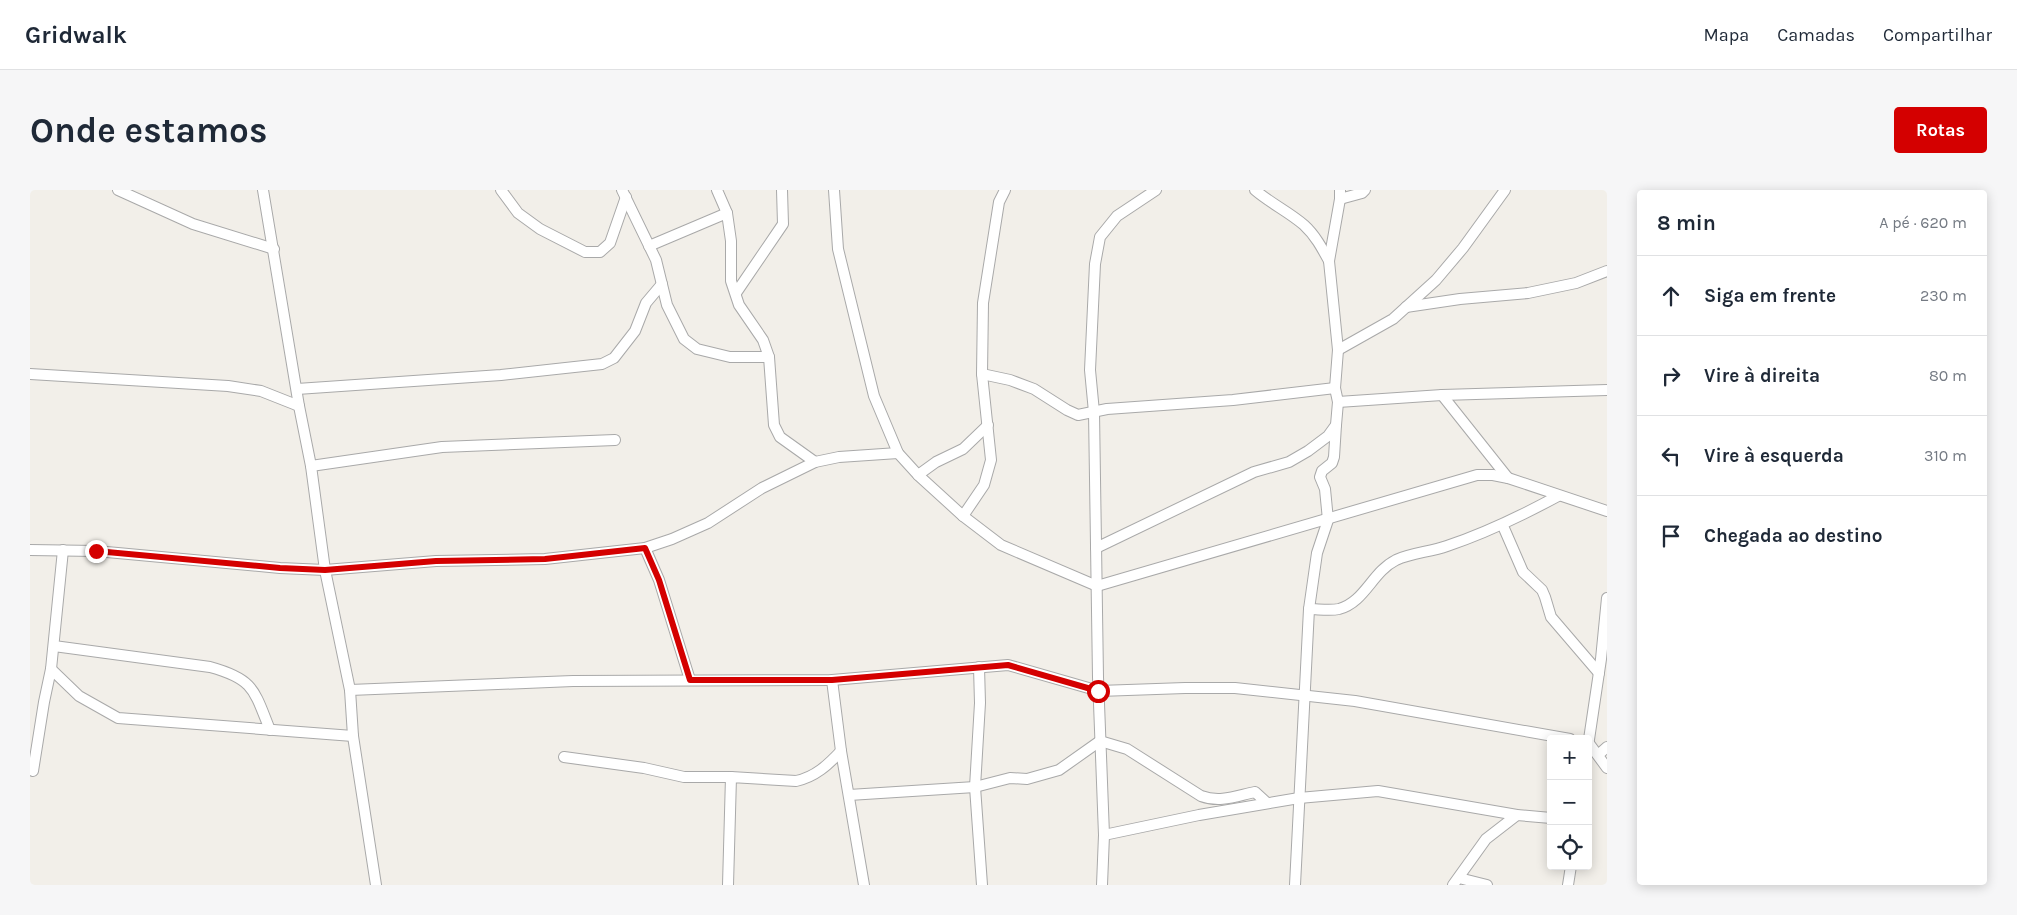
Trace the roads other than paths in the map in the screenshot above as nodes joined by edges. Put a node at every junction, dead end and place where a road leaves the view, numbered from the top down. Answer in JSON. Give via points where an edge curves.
{"nodes":[{"id":1,"x":118,"y":190,"type":"edge"},
{"id":2,"x":263,"y":190,"type":"edge"},
{"id":3,"x":501,"y":190,"type":"edge"},
{"id":4,"x":717,"y":190,"type":"edge"},
{"id":5,"x":782,"y":190,"type":"edge"},
{"id":6,"x":834,"y":190,"type":"edge"},
{"id":7,"x":1005,"y":190,"type":"edge"},
{"id":8,"x":1156,"y":190,"type":"edge"},
{"id":9,"x":1255,"y":190,"type":"edge"},
{"id":10,"x":1365,"y":190,"type":"edge"},
{"id":11,"x":1502,"y":191,"type":"edge"},
{"id":12,"x":624,"y":194,"type":"edge"},
{"id":13,"x":1340,"y":194,"type":"edge"},
{"id":14,"x":728,"y":213,"type":"junction"},
{"id":15,"x":632,"y":214,"type":"junction"},
{"id":16,"x":618,"y":218,"type":"junction"},
{"id":17,"x":649,"y":246,"type":"junction"},
{"id":18,"x":274,"y":249,"type":"junction"},
{"id":19,"x":1329,"y":261,"type":"junction"},
{"id":20,"x":1607,"y":271,"type":"edge"},
{"id":21,"x":662,"y":284,"type":"junction"},
{"id":22,"x":736,"y":293,"type":"junction"},
{"id":23,"x":1405,"y":307,"type":"junction"},
{"id":24,"x":1338,"y":350,"type":"junction"},
{"id":25,"x":770,"y":357,"type":"junction"},
{"id":26,"x":30,"y":374,"type":"edge"},
{"id":27,"x":982,"y":374,"type":"junction"},
{"id":28,"x":1335,"y":388,"type":"junction"},
{"id":29,"x":297,"y":389,"type":"junction"},
{"id":30,"x":1607,"y":390,"type":"edge"},
{"id":31,"x":1442,"y":395,"type":"junction"},
{"id":32,"x":1338,"y":402,"type":"junction"},
{"id":33,"x":299,"y":406,"type":"junction"},
{"id":34,"x":1094,"y":412,"type":"junction"},
{"id":35,"x":988,"y":425,"type":"junction"},
{"id":36,"x":1336,"y":425,"type":"junction"},
{"id":37,"x":615,"y":440,"type":"dead end"},
{"id":38,"x":898,"y":453,"type":"junction"},
{"id":39,"x":814,"y":462,"type":"junction"},
{"id":40,"x":311,"y":466,"type":"junction"},
{"id":41,"x":918,"y":475,"type":"junction"},
{"id":42,"x":1508,"y":478,"type":"junction"},
{"id":43,"x":1558,"y":496,"type":"junction"},
{"id":44,"x":1607,"y":511,"type":"edge"},
{"id":45,"x":963,"y":516,"type":"junction"},
{"id":46,"x":1328,"y":520,"type":"junction"},
{"id":47,"x":1503,"y":526,"type":"junction"},
{"id":48,"x":645,"y":548,"type":"junction"},
{"id":49,"x":1096,"y":548,"type":"junction"},
{"id":50,"x":30,"y":550,"type":"edge"},
{"id":51,"x":63,"y":550,"type":"junction"},
{"id":52,"x":325,"y":570,"type":"junction"},
{"id":53,"x":1097,"y":586,"type":"junction"},
{"id":54,"x":1607,"y":598,"type":"edge"},
{"id":55,"x":1308,"y":609,"type":"junction"},
{"id":56,"x":54,"y":646,"type":"junction"},
{"id":57,"x":1604,"y":659,"type":"edge"},
{"id":58,"x":979,"y":667,"type":"junction"},
{"id":59,"x":51,"y":669,"type":"junction"},
{"id":60,"x":1599,"y":672,"type":"junction"},
{"id":61,"x":690,"y":680,"type":"junction"},
{"id":62,"x":832,"y":680,"type":"junction"},
{"id":63,"x":350,"y":690,"type":"junction"},
{"id":64,"x":1098,"y":691,"type":"junction"},
{"id":65,"x":1304,"y":696,"type":"junction"},
{"id":66,"x":270,"y":730,"type":"junction"},
{"id":67,"x":1547,"y":735,"type":"edge"},
{"id":68,"x":1589,"y":735,"type":"edge"},
{"id":69,"x":353,"y":736,"type":"junction"},
{"id":70,"x":1100,"y":741,"type":"junction"},
{"id":71,"x":1607,"y":746,"type":"edge"},
{"id":72,"x":1592,"y":748,"type":"edge"},
{"id":73,"x":841,"y":751,"type":"junction"},
{"id":74,"x":1598,"y":755,"type":"junction"},
{"id":75,"x":564,"y":757,"type":"dead end"},
{"id":76,"x":1607,"y":768,"type":"edge"},
{"id":77,"x":31,"y":773,"type":"edge"},
{"id":78,"x":731,"y":777,"type":"junction"},
{"id":79,"x":975,"y":787,"type":"junction"},
{"id":80,"x":849,"y":795,"type":"junction"},
{"id":81,"x":1299,"y":798,"type":"junction"},
{"id":82,"x":1267,"y":803,"type":"junction"},
{"id":83,"x":1517,"y":815,"type":"junction"},
{"id":84,"x":1547,"y":818,"type":"edge"},
{"id":85,"x":1104,"y":835,"type":"junction"},
{"id":86,"x":1570,"y":870,"type":"edge"},
{"id":87,"x":1456,"y":881,"type":"edge"},
{"id":88,"x":376,"y":885,"type":"edge"},
{"id":89,"x":728,"y":885,"type":"edge"},
{"id":90,"x":864,"y":885,"type":"edge"},
{"id":91,"x":982,"y":885,"type":"edge"},
{"id":92,"x":1102,"y":885,"type":"edge"},
{"id":93,"x":1295,"y":885,"type":"edge"},
{"id":94,"x":1487,"y":885,"type":"edge"},
{"id":95,"x":1568,"y":885,"type":"edge"}],
"edges":[{"from":1,"to":18,"type":"street","via":[[193,224]]},
{"from":2,"to":18,"type":"street"},
{"from":3,"to":16,"type":"street","via":[[518,213],[540,229],[585,252],[600,252],[610,243]]},
{"from":4,"to":14,"type":"street"},
{"from":5,"to":22,"type":"street","via":[[783,224]]},
{"from":6,"to":38,"type":"street","via":[[842,267],[874,396]]},
{"from":7,"to":27,"type":"street","via":[[998,202],[983,303]]},
{"from":8,"to":34,"type":"street","via":[[1117,216],[1100,237],[1095,264],[1090,370]]},
{"from":9,"to":19,"type":"street","via":[[1304,224]]},
{"from":10,"to":13,"type":"street"},
{"from":11,"to":23,"type":"street","via":[[1463,248],[1436,280]]},
{"from":12,"to":15,"type":"street"},
{"from":12,"to":16,"type":"street"},
{"from":13,"to":19,"type":"street"},
{"from":14,"to":17,"type":"street"},
{"from":14,"to":22,"type":"street","via":[[731,281]]},
{"from":15,"to":16,"type":"street"},
{"from":15,"to":17,"type":"street"},
{"from":17,"to":21,"type":"street"},
{"from":18,"to":29,"type":"street"},
{"from":19,"to":24,"type":"street"},
{"from":20,"to":23,"type":"street","via":[[1576,283],[1528,293]]},
{"from":21,"to":25,"type":"street","via":[[667,305],[684,339],[697,350],[730,358]]},
{"from":21,"to":29,"type":"street","via":[[646,303],[635,331],[614,358],[602,364],[501,375]]},
{"from":22,"to":25,"type":"street"},
{"from":23,"to":24,"type":"street","via":[[1393,319]]},
{"from":24,"to":28,"type":"street"},
{"from":25,"to":39,"type":"street","via":[[774,425],[780,437]]},
{"from":26,"to":33,"type":"street","via":[[228,386],[261,391]]},
{"from":27,"to":34,"type":"street","via":[[1034,390],[1078,415]]},
{"from":27,"to":35,"type":"street"},
{"from":28,"to":32,"type":"street"},
{"from":28,"to":34,"type":"street"},
{"from":29,"to":33,"type":"street"},
{"from":30,"to":31,"type":"street"},
{"from":31,"to":32,"type":"street"},
{"from":31,"to":42,"type":"street"},
{"from":32,"to":36,"type":"street"},
{"from":33,"to":40,"type":"street"},
{"from":34,"to":49,"type":"street"},
{"from":35,"to":41,"type":"street","via":[[963,449]]},
{"from":35,"to":45,"type":"street","via":[[991,460],[984,485]]},
{"from":36,"to":46,"type":"street","via":[[1334,457],[1320,477],[1325,490]]},
{"from":36,"to":49,"type":"street","via":[[1321,442],[1289,462],[1254,472]]},
{"from":37,"to":40,"type":"street","via":[[442,447]]},
{"from":38,"to":39,"type":"street"},
{"from":38,"to":41,"type":"street"},
{"from":39,"to":48,"type":"street","via":[[762,488],[708,523]]},
{"from":40,"to":52,"type":"street"},
{"from":41,"to":45,"type":"street"},
{"from":42,"to":43,"type":"street"},
{"from":42,"to":46,"type":"street","via":[[1477,475]]},
{"from":43,"to":44,"type":"street"},
{"from":43,"to":47,"type":"street"},
{"from":45,"to":53,"type":"street","via":[[1001,545]]},
{"from":46,"to":53,"type":"street"},
{"from":46,"to":55,"type":"street","via":[[1317,553]]},
{"from":47,"to":55,"type":"street","via":[[1446,547],[1398,559],[1385,566],[1360,596],[1346,606]]},
{"from":47,"to":60,"type":"street","via":[[1523,572],[1542,590],[1550,617]]},
{"from":48,"to":52,"type":"street","via":[[545,559],[436,561]]},
{"from":48,"to":61,"type":"street","via":[[659,580]]},
{"from":49,"to":53,"type":"street"},
{"from":50,"to":51,"type":"street"},
{"from":51,"to":52,"type":"street"},
{"from":51,"to":56,"type":"street"},
{"from":52,"to":63,"type":"street"},
{"from":53,"to":64,"type":"street"},
{"from":54,"to":57,"type":"street"},
{"from":55,"to":65,"type":"street"},
{"from":56,"to":59,"type":"street"},
{"from":56,"to":66,"type":"street","via":[[210,667],[233,673],[256,694]]},
{"from":57,"to":60,"type":"street"},
{"from":58,"to":62,"type":"street"},
{"from":58,"to":64,"type":"street","via":[[1008,665]]},
{"from":58,"to":79,"type":"street"},
{"from":59,"to":66,"type":"street","via":[[79,696],[118,718]]},
{"from":59,"to":77,"type":"street"},
{"from":60,"to":68,"type":"street"},
{"from":61,"to":62,"type":"street"},
{"from":61,"to":63,"type":"street","via":[[564,681]]},
{"from":62,"to":73,"type":"street"},
{"from":63,"to":69,"type":"street"},
{"from":64,"to":65,"type":"street","via":[[1236,688]]},
{"from":64,"to":70,"type":"street"},
{"from":65,"to":67,"type":"street","via":[[1384,706]]},
{"from":65,"to":81,"type":"street"},
{"from":66,"to":69,"type":"street"},
{"from":69,"to":88,"type":"street"},
{"from":70,"to":79,"type":"street","via":[[1058,770],[1027,779],[1010,778]]},
{"from":70,"to":82,"type":"street","via":[[1127,749],[1211,800],[1255,792]]},
{"from":70,"to":85,"type":"street"},
{"from":71,"to":74,"type":"street"},
{"from":72,"to":74,"type":"street"},
{"from":73,"to":78,"type":"street","via":[[818,772],[796,782]]},
{"from":73,"to":80,"type":"street"},
{"from":74,"to":76,"type":"street"},
{"from":75,"to":78,"type":"street","via":[[684,777]]},
{"from":78,"to":89,"type":"street"},
{"from":79,"to":80,"type":"street"},
{"from":79,"to":91,"type":"street"},
{"from":80,"to":90,"type":"street"},
{"from":81,"to":82,"type":"street"},
{"from":81,"to":83,"type":"street","via":[[1378,791]]},
{"from":81,"to":93,"type":"street"},
{"from":82,"to":85,"type":"street"},
{"from":83,"to":84,"type":"street"},
{"from":83,"to":87,"type":"street","via":[[1486,839]]},
{"from":85,"to":92,"type":"street"},
{"from":86,"to":95,"type":"street"},
{"from":87,"to":94,"type":"street"}]}
